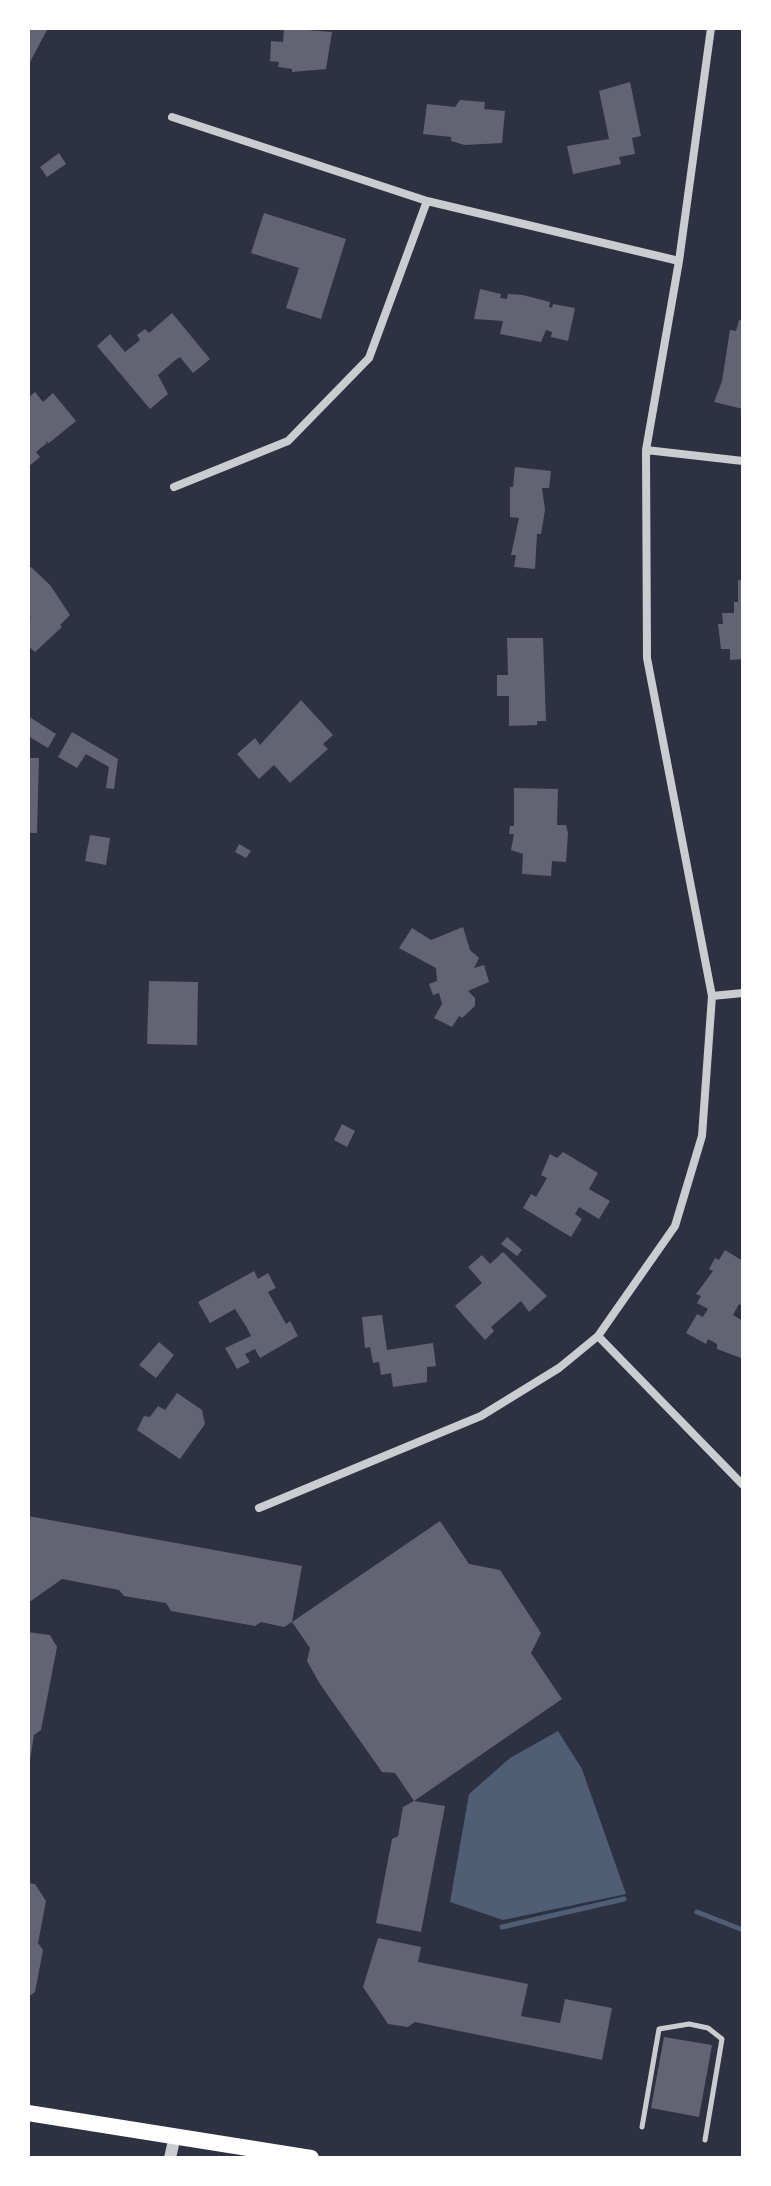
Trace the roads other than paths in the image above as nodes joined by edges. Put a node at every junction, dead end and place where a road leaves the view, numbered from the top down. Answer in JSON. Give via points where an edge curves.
{"nodes":[{"id":1,"x":711,"y":28,"type":"edge"},
{"id":2,"x":172,"y":117,"type":"dead end"},
{"id":3,"x":427,"y":201,"type":"junction"},
{"id":4,"x":679,"y":261,"type":"junction"},
{"id":5,"x":646,"y":450,"type":"junction"},
{"id":6,"x":743,"y":461,"type":"edge"},
{"id":7,"x":174,"y":487,"type":"dead end"},
{"id":8,"x":743,"y":993,"type":"edge"},
{"id":9,"x":712,"y":996,"type":"junction"},
{"id":10,"x":598,"y":1336,"type":"junction"},
{"id":11,"x":743,"y":1485,"type":"edge"},
{"id":12,"x":259,"y":1508,"type":"dead end"},
{"id":13,"x":28,"y":2113,"type":"edge"},
{"id":14,"x":642,"y":2127,"type":"dead end"},
{"id":15,"x":175,"y":2136,"type":"junction"},
{"id":16,"x":705,"y":2140,"type":"dead end"},
{"id":17,"x":170,"y":2158,"type":"edge"},
{"id":18,"x":311,"y":2158,"type":"edge"}],
"edges":[{"from":1,"to":4,"type":"street"},
{"from":2,"to":3,"type":"street"},
{"from":3,"to":4,"type":"street"},
{"from":3,"to":7,"type":"street","via":[[369,358],[288,441]]},
{"from":4,"to":5,"type":"street"},
{"from":5,"to":6,"type":"street"},
{"from":5,"to":9,"type":"street","via":[[647,658]]},
{"from":8,"to":9,"type":"street"},
{"from":9,"to":10,"type":"street","via":[[702,1136],[675,1226]]},
{"from":10,"to":11,"type":"street"},
{"from":10,"to":12,"type":"street","via":[[559,1368],[481,1416]]},
{"from":13,"to":15,"type":"main road"},
{"from":14,"to":16,"type":"lane","via":[[659,2029],[689,2024],[708,2028],[722,2039]]},
{"from":15,"to":17,"type":"street"},
{"from":15,"to":18,"type":"main road"}]}
